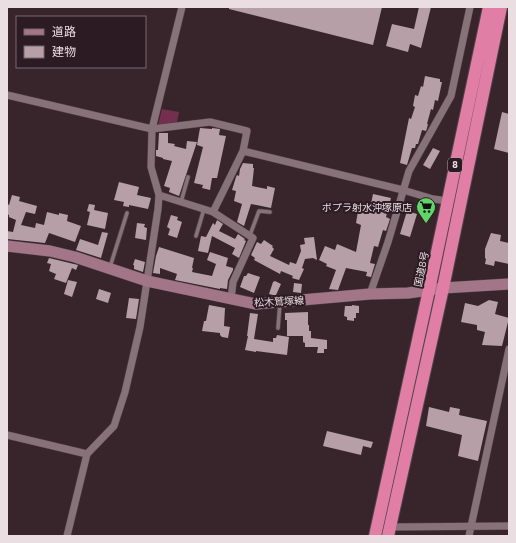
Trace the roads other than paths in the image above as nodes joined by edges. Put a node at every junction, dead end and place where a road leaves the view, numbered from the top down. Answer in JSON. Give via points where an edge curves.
{"nodes":[{"id":1,"x":182,"y":7,"type":"edge"},
{"id":2,"x":470,"y":7,"type":"edge"},
{"id":3,"x":486,"y":7,"type":"edge"},
{"id":4,"x":489,"y":7,"type":"edge"},
{"id":5,"x":502,"y":7,"type":"edge"},
{"id":6,"x":507,"y":7,"type":"edge"},
{"id":7,"x":482,"y":40,"type":"junction"},
{"id":8,"x":7,"y":95,"type":"edge"},
{"id":9,"x":482,"y":99,"type":"junction"},
{"id":10,"x":152,"y":129,"type":"junction"},
{"id":11,"x":243,"y":151,"type":"junction"},
{"id":12,"x":188,"y":177,"type":"dead end"},
{"id":13,"x":403,"y":190,"type":"junction"},
{"id":14,"x":158,"y":195,"type":"junction"},
{"id":15,"x":448,"y":201,"type":"junction"},
{"id":16,"x":181,"y":202,"type":"junction"},
{"id":17,"x":204,"y":210,"type":"junction"},
{"id":18,"x":126,"y":212,"type":"dead end"},
{"id":19,"x":213,"y":212,"type":"junction"},
{"id":20,"x":270,"y":212,"type":"dead end"},
{"id":21,"x":196,"y":236,"type":"dead end"},
{"id":22,"x":250,"y":236,"type":"junction"},
{"id":23,"x":7,"y":246,"type":"edge"},
{"id":24,"x":110,"y":268,"type":"junction"},
{"id":25,"x":147,"y":281,"type":"junction"},
{"id":26,"x":509,"y":284,"type":"edge"},
{"id":27,"x":443,"y":288,"type":"junction"},
{"id":28,"x":429,"y":290,"type":"junction"},
{"id":29,"x":370,"y":294,"type":"junction"},
{"id":30,"x":231,"y":299,"type":"junction"},
{"id":31,"x":280,"y":302,"type":"junction"},
{"id":32,"x":278,"y":328,"type":"dead end"},
{"id":33,"x":509,"y":349,"type":"edge"},
{"id":34,"x":7,"y":435,"type":"edge"},
{"id":35,"x":87,"y":454,"type":"junction"},
{"id":36,"x":471,"y":526,"type":"junction"},
{"id":37,"x":509,"y":526,"type":"edge"},
{"id":38,"x":389,"y":532,"type":"edge"},
{"id":39,"x":67,"y":536,"type":"edge"},
{"id":40,"x":375,"y":536,"type":"edge"},
{"id":41,"x":469,"y":536,"type":"edge"}],
"edges":[{"from":1,"to":10,"type":"street"},
{"from":2,"to":13,"type":"street","via":[[452,96],[409,171]]},
{"from":3,"to":7,"type":"highway"},
{"from":4,"to":7,"type":"highway","name":"国道8号","number":"8"},
{"from":5,"to":9,"type":"highway","number":"8"},
{"from":6,"to":9,"type":"highway"},
{"from":7,"to":15,"type":"highway","name":"国道8号","number":"8"},
{"from":8,"to":10,"type":"street"},
{"from":9,"to":27,"type":"highway","number":"8"},
{"from":10,"to":11,"type":"street","via":[[210,122],[247,131]]},
{"from":10,"to":14,"type":"street","via":[[151,167]]},
{"from":11,"to":13,"type":"street"},
{"from":11,"to":19,"type":"street"},
{"from":12,"to":16,"type":"lane"},
{"from":13,"to":15,"type":"street"},
{"from":13,"to":29,"type":"street"},
{"from":14,"to":16,"type":"street"},
{"from":14,"to":25,"type":"street"},
{"from":15,"to":28,"type":"highway","name":"国道8号","number":"8"},
{"from":16,"to":17,"type":"street"},
{"from":17,"to":19,"type":"street"},
{"from":17,"to":21,"type":"lane"},
{"from":18,"to":24,"type":"lane"},
{"from":19,"to":22,"type":"street"},
{"from":20,"to":22,"type":"lane","via":[[259,211]]},
{"from":22,"to":30,"type":"street","via":[[253,238],[233,282]]},
{"from":23,"to":24,"type":"main road","name":"松木鷲塚線","via":[[50,251]]},
{"from":24,"to":25,"type":"main road","name":"松木鷲塚線"},
{"from":25,"to":30,"type":"main road","name":"松木鷲塚線"},
{"from":25,"to":35,"type":"street","via":[[140,327],[125,392],[114,426]]},
{"from":26,"to":27,"type":"main road","name":"松木鷲塚線"},
{"from":27,"to":28,"type":"main road","name":"松木鷲塚線"},
{"from":27,"to":38,"type":"highway","number":"8"},
{"from":28,"to":29,"type":"main road","name":"松木鷲塚線"},
{"from":28,"to":40,"type":"highway","name":"国道8号","number":"8"},
{"from":29,"to":31,"type":"main road","name":"松木鷲塚線"},
{"from":30,"to":31,"type":"main road","name":"松木鷲塚線","via":[[256,304]]},
{"from":31,"to":32,"type":"lane"},
{"from":33,"to":36,"type":"street"},
{"from":34,"to":35,"type":"street"},
{"from":35,"to":39,"type":"street"},
{"from":36,"to":37,"type":"street"},
{"from":36,"to":38,"type":"street"},
{"from":36,"to":41,"type":"street"}]}
